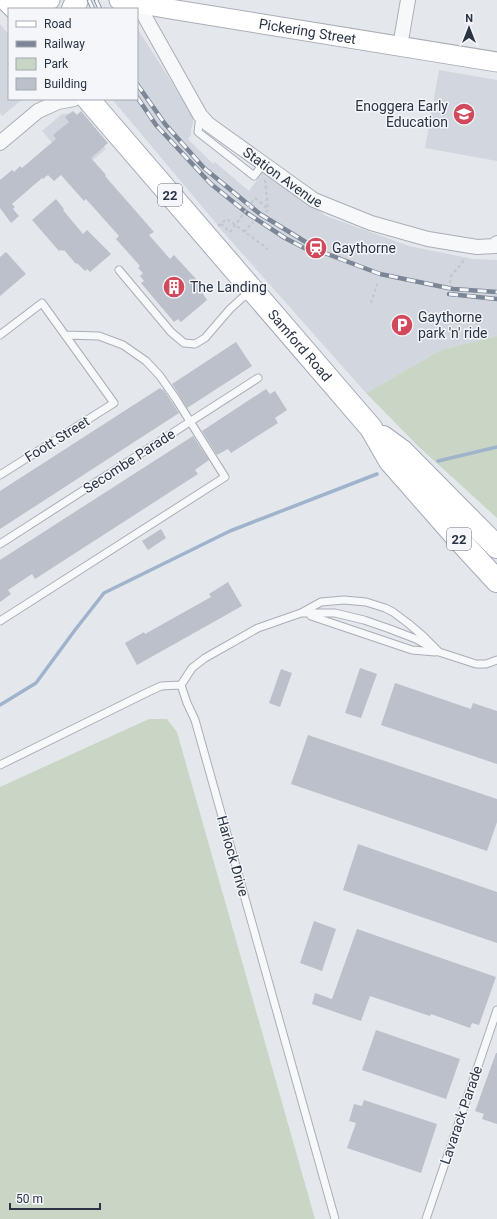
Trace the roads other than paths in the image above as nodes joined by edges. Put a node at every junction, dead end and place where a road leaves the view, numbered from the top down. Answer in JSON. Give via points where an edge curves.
{"nodes":[{"id":1,"x":7,"y":0,"type":"edge"},
{"id":2,"x":50,"y":0,"type":"edge"},
{"id":3,"x":118,"y":0,"type":"edge"},
{"id":4,"x":408,"y":0,"type":"edge"},
{"id":5,"x":138,"y":4,"type":"junction"},
{"id":6,"x":15,"y":8,"type":"edge"},
{"id":7,"x":25,"y":8,"type":"edge"},
{"id":8,"x":400,"y":46,"type":"junction"},
{"id":9,"x":497,"y":62,"type":"edge"},
{"id":10,"x":69,"y":100,"type":"edge"},
{"id":11,"x":89,"y":100,"type":"edge"},
{"id":12,"x":41,"y":105,"type":"edge"},
{"id":13,"x":0,"y":143,"type":"edge"},
{"id":14,"x":497,"y":243,"type":"edge"},
{"id":15,"x":119,"y":270,"type":"dead end"},
{"id":16,"x":252,"y":292,"type":"junction"},
{"id":17,"x":0,"y":335,"type":"edge"},
{"id":18,"x":65,"y":335,"type":"junction"},
{"id":19,"x":258,"y":378,"type":"dead end"},
{"id":20,"x":191,"y":421,"type":"junction"},
{"id":21,"x":371,"y":428,"type":"junction"},
{"id":22,"x":0,"y":474,"type":"edge"},
{"id":23,"x":0,"y":544,"type":"edge"},
{"id":24,"x":497,"y":547,"type":"edge"},
{"id":25,"x":497,"y":581,"type":"edge"},
{"id":26,"x":301,"y":613,"type":"junction"},
{"id":27,"x":0,"y":621,"type":"edge"},
{"id":28,"x":439,"y":652,"type":"junction"},
{"id":29,"x":497,"y":660,"type":"edge"},
{"id":30,"x":181,"y":685,"type":"junction"},
{"id":31,"x":0,"y":766,"type":"edge"},
{"id":32,"x":497,"y":1010,"type":"edge"},
{"id":33,"x":336,"y":1219,"type":"edge"},
{"id":34,"x":426,"y":1219,"type":"edge"}],
"edges":[{"from":1,"to":6,"type":"main road"},
{"from":2,"to":7,"type":"main road"},
{"from":3,"to":5,"type":"main road","name":"Pickering Street"},
{"from":4,"to":8,"type":"street"},
{"from":5,"to":8,"type":"main road","name":"Pickering Street"},
{"from":5,"to":14,"type":"street","name":"Station Avenue","via":[[200,115],[208,124],[314,200],[371,223],[428,239],[477,247],[495,246]]},
{"from":8,"to":9,"type":"main road","name":"Pickering Street"},
{"from":10,"to":12,"type":"street"},
{"from":11,"to":16,"type":"main road","name":"Samford Road","number":"22"},
{"from":12,"to":13,"type":"street"},
{"from":15,"to":16,"type":"lane","via":[[171,332],[184,343],[195,344],[205,338],[230,309]]},
{"from":16,"to":21,"type":"main road","name":"Samford Road","number":"22"},
{"from":17,"to":18,"type":"lane","via":[[42,303]]},
{"from":18,"to":20,"type":"lane","via":[[100,336],[123,345],[146,361],[160,376]]},
{"from":18,"to":22,"type":"lane","name":"Foott Street","via":[[114,403]]},
{"from":19,"to":20,"type":"lane","name":"Secombe Parade"},
{"from":20,"to":23,"type":"lane","name":"Secombe Parade"},
{"from":20,"to":27,"type":"lane","via":[[225,477]]},
{"from":21,"to":24,"type":"main road","name":"Samford Road","number":"22","via":[[402,451]]},
{"from":21,"to":25,"type":"main road","name":"Samford Road","number":"22","via":[[390,460]]},
{"from":26,"to":28,"type":"lane","via":[[412,650]]},
{"from":26,"to":28,"type":"lane","via":[[335,613],[364,620],[410,637]]},
{"from":26,"to":28,"type":"lane","via":[[321,602],[366,602],[393,612]]},
{"from":26,"to":30,"type":"lane","via":[[258,628],[205,658],[192,668]]},
{"from":28,"to":29,"type":"lane","via":[[476,664]]},
{"from":30,"to":31,"type":"lane","via":[[161,686]]},
{"from":30,"to":33,"type":"lane","name":"Harlock Drive","via":[[195,720]]},
{"from":32,"to":34,"type":"lane","name":"Lavarack Parade"}]}
